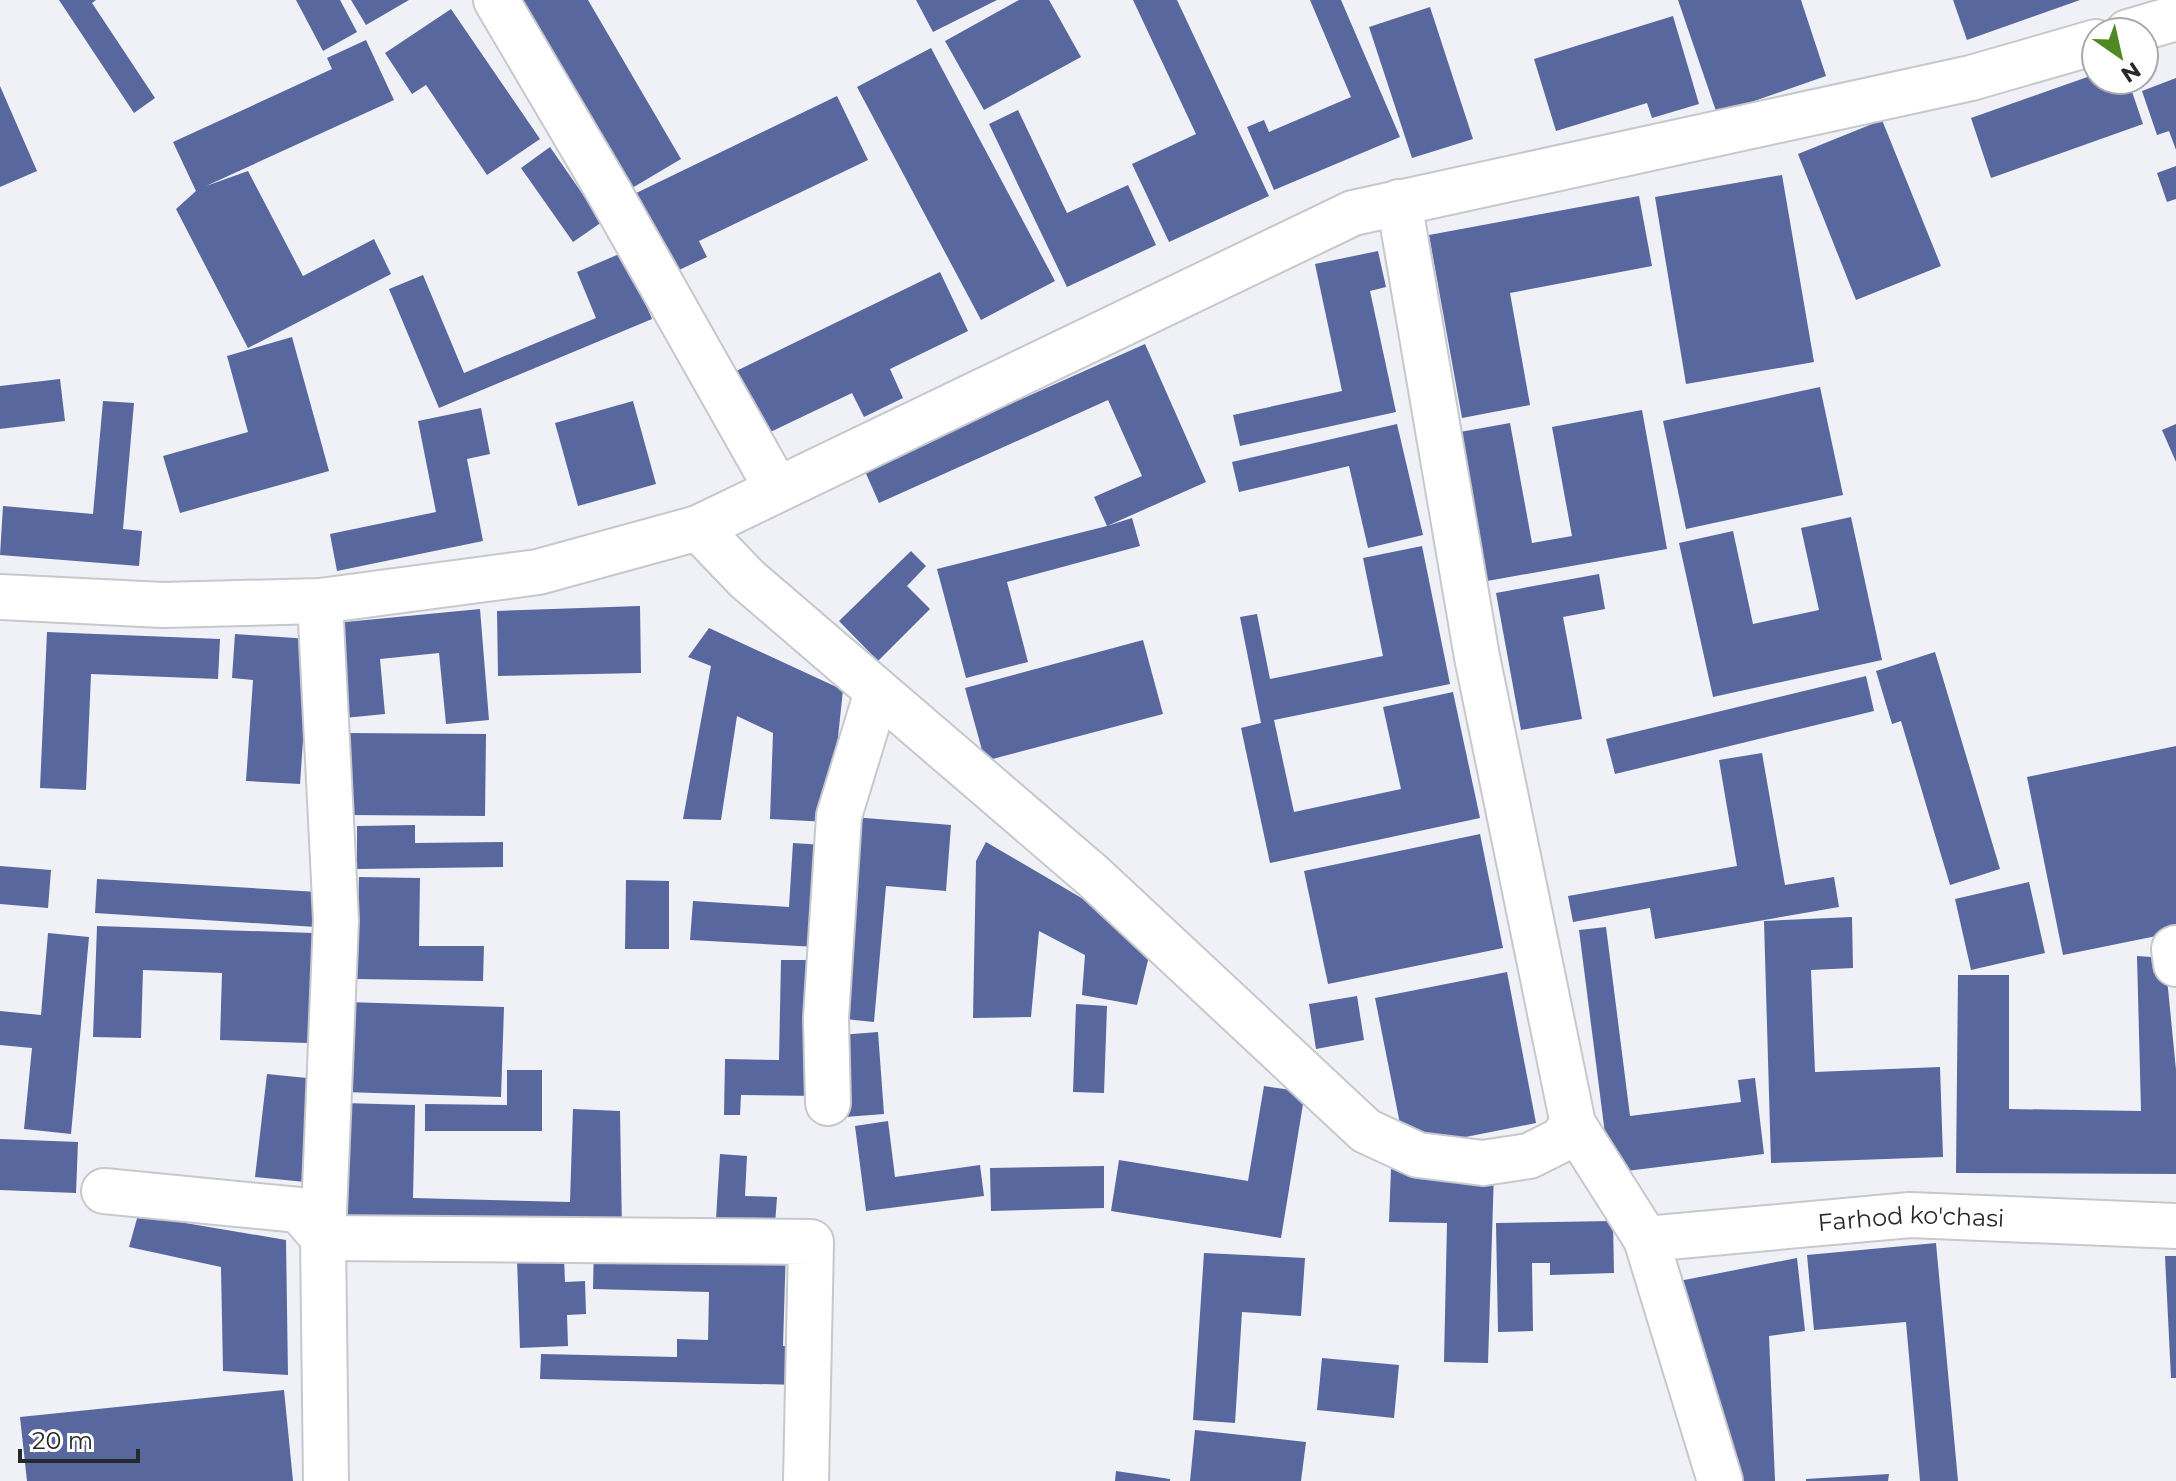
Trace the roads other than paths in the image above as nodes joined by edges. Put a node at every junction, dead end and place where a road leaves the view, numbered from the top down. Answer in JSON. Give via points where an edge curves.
{"nodes":[{"id":1,"x":496,"y":0,"type":"edge"},
{"id":2,"x":2080,"y":47,"type":"edge"},
{"id":3,"x":1399,"y":202,"type":"junction"},
{"id":4,"x":777,"y":489,"type":"junction"},
{"id":5,"x":698,"y":528,"type":"junction"},
{"id":6,"x":0,"y":597,"type":"edge"},
{"id":7,"x":320,"y":601,"type":"junction"},
{"id":8,"x":877,"y":692,"type":"junction"},
{"id":9,"x":2176,"y":948,"type":"edge"},
{"id":10,"x":2176,"y":964,"type":"edge"},
{"id":11,"x":828,"y":1103,"type":"dead end"},
{"id":12,"x":1573,"y":1124,"type":"junction"},
{"id":13,"x":104,"y":1191,"type":"dead end"},
{"id":14,"x":2176,"y":1226,"type":"edge"},
{"id":15,"x":323,"y":1238,"type":"junction"},
{"id":16,"x":1646,"y":1239,"type":"junction"},
{"id":17,"x":326,"y":1481,"type":"edge"},
{"id":18,"x":806,"y":1481,"type":"edge"},
{"id":19,"x":1720,"y":1481,"type":"edge"}],
"edges":[{"from":1,"to":4,"type":"street"},
{"from":2,"to":3,"type":"street","via":[[1971,78]]},
{"from":3,"to":4,"type":"street","via":[[1353,213]]},
{"from":3,"to":12,"type":"street","via":[[1477,657]]},
{"from":4,"to":5,"type":"street"},
{"from":5,"to":7,"type":"street","via":[[538,572]]},
{"from":5,"to":8,"type":"street","via":[[747,579]]},
{"from":6,"to":7,"type":"street","via":[[163,605]]},
{"from":7,"to":15,"type":"street","via":[[336,920]]},
{"from":8,"to":11,"type":"street","via":[[839,816],[826,1018]]},
{"from":8,"to":12,"type":"street","via":[[1093,876],[1366,1131],[1418,1155],[1483,1163],[1529,1156],[1561,1140]]},
{"from":9,"to":10,"type":"street"},
{"from":12,"to":16,"type":"street"},
{"from":13,"to":15,"type":"street","via":[[299,1210]]},
{"from":14,"to":16,"type":"street","name":"Farhod ko'chasi","via":[[1910,1215]]},
{"from":15,"to":17,"type":"street"},
{"from":15,"to":18,"type":"street","via":[[811,1242]]},
{"from":16,"to":19,"type":"street"}]}
